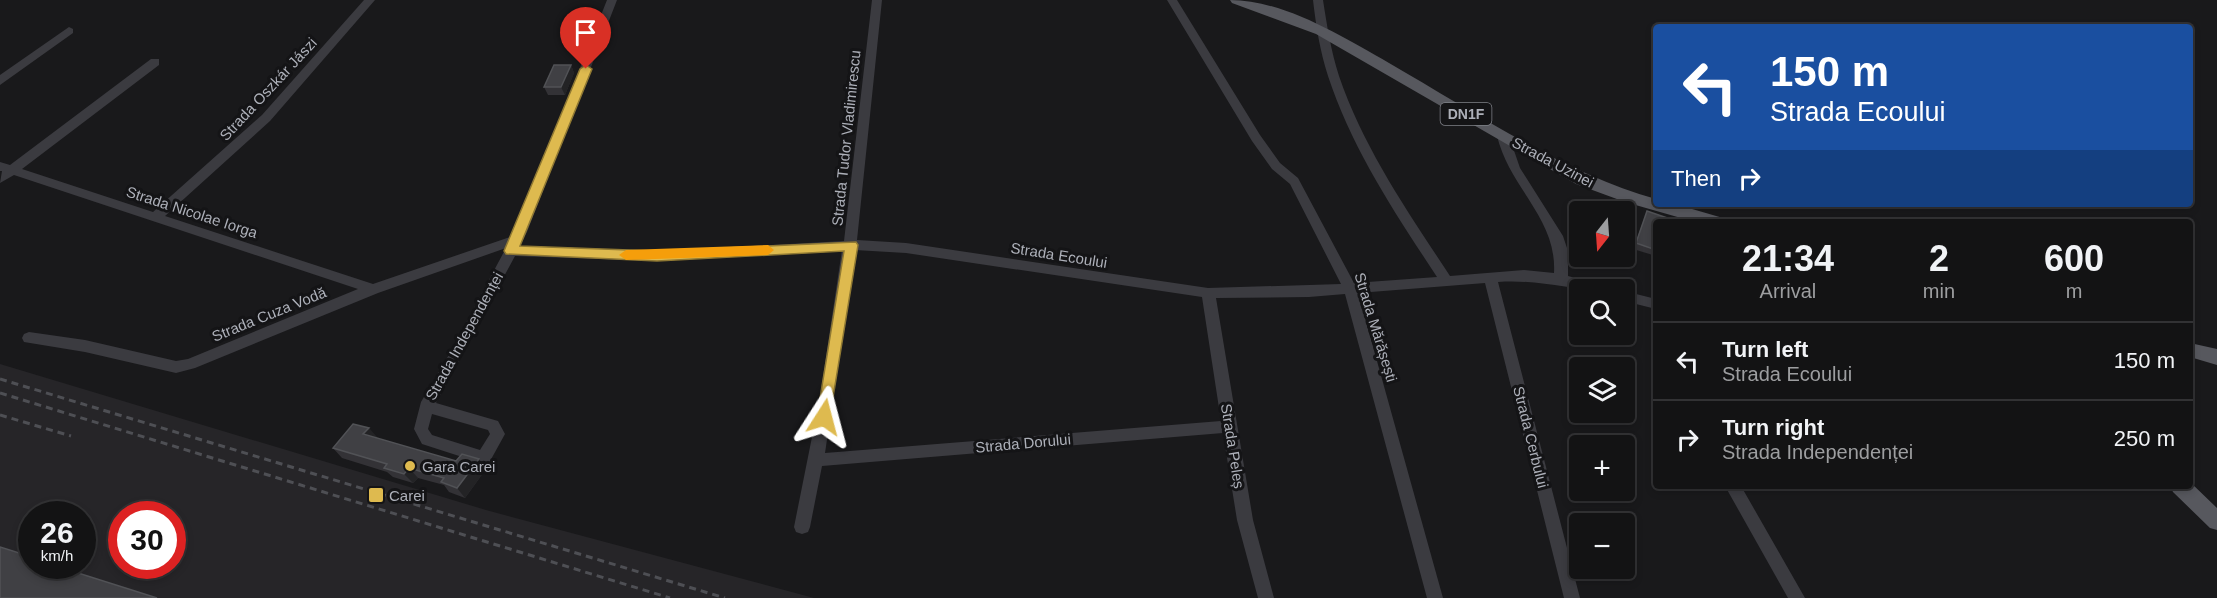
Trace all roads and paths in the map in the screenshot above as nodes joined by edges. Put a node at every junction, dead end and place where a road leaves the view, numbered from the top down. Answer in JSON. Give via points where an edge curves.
{"nodes":[{"id":1,"x":370,"y":0,"type":"edge"},
{"id":2,"x":612,"y":0,"type":"edge"},
{"id":3,"x":877,"y":0,"type":"edge"},
{"id":4,"x":1172,"y":0,"type":"edge"},
{"id":5,"x":1237,"y":0,"type":"edge"},
{"id":6,"x":1318,"y":0,"type":"edge"},
{"id":7,"x":69,"y":31,"type":"dead end"},
{"id":8,"x":1321,"y":31,"type":"junction"},
{"id":9,"x":155,"y":62,"type":"dead end"},
{"id":10,"x":0,"y":81,"type":"edge"},
{"id":11,"x":1503,"y":136,"type":"junction"},
{"id":12,"x":6,"y":168,"type":"edge"},
{"id":13,"x":0,"y":179,"type":"edge"},
{"id":14,"x":1653,"y":205,"type":"edge"},
{"id":15,"x":1659,"y":207,"type":"edge"},
{"id":16,"x":155,"y":217,"type":"junction"},
{"id":17,"x":1697,"y":219,"type":"edge"},
{"id":18,"x":514,"y":245,"type":"junction"},
{"id":19,"x":851,"y":245,"type":"junction"},
{"id":20,"x":1490,"y":277,"type":"junction"},
{"id":21,"x":1445,"y":279,"type":"junction"},
{"id":22,"x":1562,"y":279,"type":"junction"},
{"id":23,"x":1569,"y":281,"type":"edge"},
{"id":24,"x":1350,"y":288,"type":"junction"},
{"id":25,"x":373,"y":289,"type":"junction"},
{"id":26,"x":1208,"y":293,"type":"junction"},
{"id":27,"x":1635,"y":299,"type":"edge"},
{"id":28,"x":1653,"y":303,"type":"edge"},
{"id":29,"x":29,"y":338,"type":"dead end"},
{"id":30,"x":2193,"y":351,"type":"edge"},
{"id":31,"x":2217,"y":357,"type":"edge"},
{"id":32,"x":426,"y":406,"type":"junction"},
{"id":33,"x":1230,"y":426,"type":"junction"},
{"id":34,"x":817,"y":460,"type":"junction"},
{"id":35,"x":1735,"y":489,"type":"edge"},
{"id":36,"x":2183,"y":489,"type":"edge"},
{"id":37,"x":2217,"y":521,"type":"edge"},
{"id":38,"x":802,"y":527,"type":"dead end"},
{"id":39,"x":1266,"y":598,"type":"edge"},
{"id":40,"x":1435,"y":598,"type":"edge"},
{"id":41,"x":1572,"y":598,"type":"edge"},
{"id":42,"x":1797,"y":598,"type":"edge"}],
"edges":[{"from":1,"to":16,"type":"street","name":"Strada Oszkár Jászi","via":[[266,118]]},
{"from":2,"to":18,"type":"street","name":"Strada Independenței"},
{"from":3,"to":19,"type":"street","name":"Strada Tudor Vladimirescu"},
{"from":4,"to":24,"type":"street","name":"Strada Mărășești","via":[[1256,138],[1303,196]]},
{"from":5,"to":8,"type":"main road","name":"Strada Uzinei","number":"DN1F"},
{"from":6,"to":8,"type":"street"},
{"from":7,"to":10,"type":"street"},
{"from":8,"to":11,"type":"main road","name":"Strada Uzinei","number":"DN1F"},
{"from":8,"to":21,"type":"street","via":[[1356,130],[1394,201]]},
{"from":9,"to":12,"type":"street"},
{"from":11,"to":14,"type":"main road","name":"Strada Uzinei","number":"DN1F","via":[[1582,180]]},
{"from":11,"to":22,"type":"street","via":[[1506,155],[1552,229],[1561,251]]},
{"from":12,"to":13,"type":"street"},
{"from":12,"to":16,"type":"street","name":"Strada Nicolae Iorga"},
{"from":15,"to":17,"type":"main road","name":"Strada Uzinei","number":"DN1F"},
{"from":16,"to":25,"type":"street","name":"Strada Nicolae Iorga"},
{"from":18,"to":19,"type":"street","name":"Strada Ecoului","via":[[657,256]]},
{"from":18,"to":25,"type":"street","name":"Strada Cuza Vodă"},
{"from":18,"to":32,"type":"street","name":"Strada Independenței"},
{"from":19,"to":26,"type":"street","name":"Strada Ecoului","via":[[906,248]]},
{"from":19,"to":34,"type":"street","name":"Strada Tudor Vladimirescu"},
{"from":20,"to":21,"type":"street","name":"Strada Ecoului"},
{"from":20,"to":22,"type":"street","name":"Strada Ecoului"},
{"from":20,"to":41,"type":"street","name":"Strada Cerbului"},
{"from":21,"to":24,"type":"street","name":"Strada Ecoului"},
{"from":22,"to":23,"type":"street","name":"Strada Ecoului"},
{"from":24,"to":26,"type":"street","name":"Strada Ecoului"},
{"from":24,"to":40,"type":"street","name":"Strada Mărășești"},
{"from":25,"to":29,"type":"street","name":"Strada Cuza Vodă","via":[[176,367]]},
{"from":26,"to":33,"type":"street","name":"Strada Peleș"},
{"from":27,"to":28,"type":"street"},
{"from":30,"to":31,"type":"main road"},
{"from":32,"to":32,"type":"street","name":"Strada Independenței","via":[[493,425],[498,434],[484,458],[427,440],[420,429]]},
{"from":33,"to":34,"type":"street","name":"Strada Dorului"},
{"from":33,"to":39,"type":"street","name":"Strada Peleș","via":[[1245,520]]},
{"from":34,"to":38,"type":"street","name":"Strada Tudor Vladimirescu"},
{"from":35,"to":42,"type":"street"},
{"from":36,"to":37,"type":"main road"}]}
